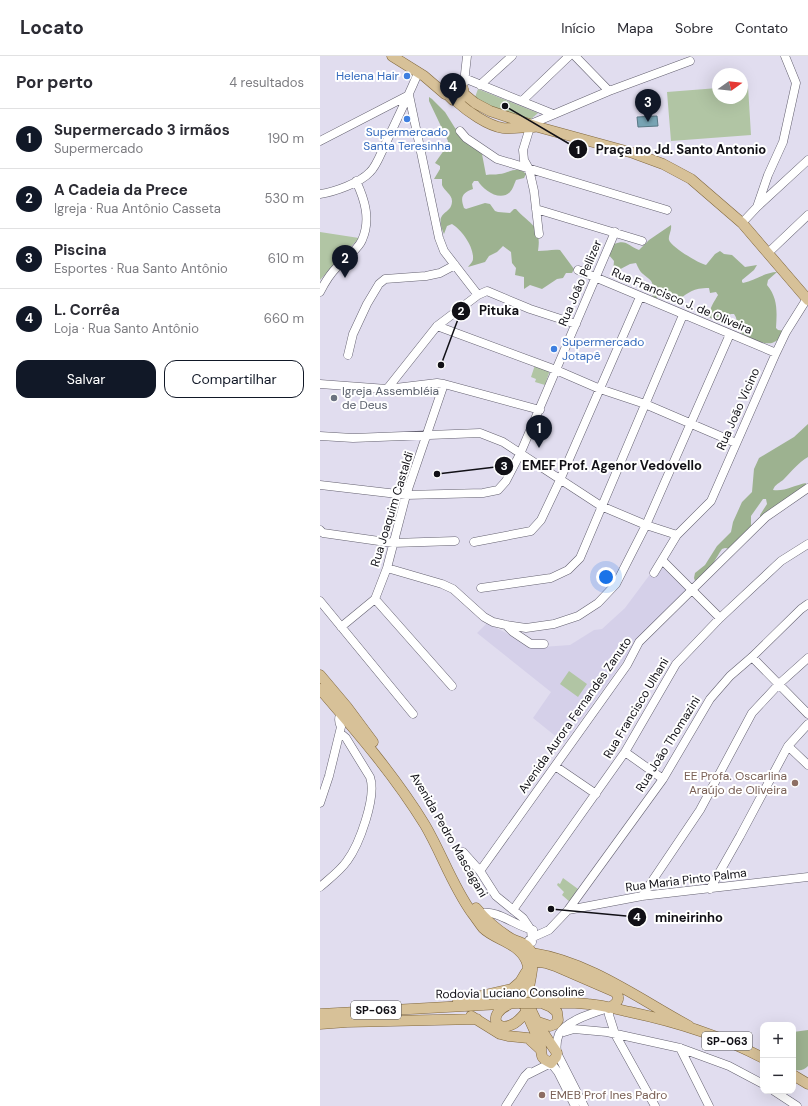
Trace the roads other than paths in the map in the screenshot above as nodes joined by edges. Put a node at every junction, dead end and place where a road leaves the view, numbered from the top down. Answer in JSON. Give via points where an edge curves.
{"nodes":[{"id":1,"x":392,"y":56,"type":"edge"},
{"id":2,"x":467,"y":56,"type":"edge"},
{"id":3,"x":512,"y":56,"type":"edge"},
{"id":4,"x":569,"y":56,"type":"edge"},
{"id":5,"x":575,"y":56,"type":"edge"},
{"id":6,"x":785,"y":56,"type":"edge"},
{"id":7,"x":690,"y":61,"type":"dead end"},
{"id":8,"x":421,"y":74,"type":"junction"},
{"id":9,"x":480,"y":84,"type":"junction"},
{"id":10,"x":458,"y":88,"type":"junction"},
{"id":11,"x":609,"y":91,"type":"junction"},
{"id":12,"x":409,"y":94,"type":"junction"},
{"id":13,"x":522,"y":101,"type":"junction"},
{"id":14,"x":553,"y":114,"type":"junction"},
{"id":15,"x":533,"y":126,"type":"junction"},
{"id":16,"x":460,"y":131,"type":"dead end"},
{"id":17,"x":320,"y":141,"type":"edge"},
{"id":18,"x":808,"y":160,"type":"edge"},
{"id":19,"x":529,"y":169,"type":"junction"},
{"id":20,"x":768,"y":175,"type":"junction"},
{"id":21,"x":356,"y":181,"type":"junction"},
{"id":22,"x":777,"y":189,"type":"junction"},
{"id":23,"x":320,"y":194,"type":"edge"},
{"id":24,"x":757,"y":207,"type":"junction"},
{"id":25,"x":536,"y":209,"type":"junction"},
{"id":26,"x":667,"y":210,"type":"dead end"},
{"id":27,"x":808,"y":215,"type":"edge"},
{"id":28,"x":742,"y":223,"type":"junction"},
{"id":29,"x":614,"y":232,"type":"junction"},
{"id":30,"x":539,"y":234,"type":"dead end"},
{"id":31,"x":642,"y":242,"type":"dead end"},
{"id":32,"x":768,"y":252,"type":"junction"},
{"id":33,"x":456,"y":265,"type":"junction"},
{"id":34,"x":578,"y":270,"type":"dead end"},
{"id":35,"x":595,"y":278,"type":"junction"},
{"id":36,"x":320,"y":292,"type":"edge"},
{"id":37,"x":478,"y":295,"type":"junction"},
{"id":38,"x":640,"y":297,"type":"junction"},
{"id":39,"x":808,"y":299,"type":"edge"},
{"id":40,"x":683,"y":315,"type":"junction"},
{"id":41,"x":576,"y":324,"type":"junction"},
{"id":42,"x":437,"y":326,"type":"junction"},
{"id":43,"x":730,"y":334,"type":"junction"},
{"id":44,"x":776,"y":354,"type":"junction"},
{"id":45,"x":348,"y":355,"type":"dead end"},
{"id":46,"x":556,"y":370,"type":"junction"},
{"id":47,"x":320,"y":384,"type":"edge"},
{"id":48,"x":444,"y":384,"type":"junction"},
{"id":49,"x":388,"y":389,"type":"junction"},
{"id":50,"x":600,"y":389,"type":"junction"},
{"id":51,"x":645,"y":404,"type":"junction"},
{"id":52,"x":540,"y":410,"type":"junction"},
{"id":53,"x":692,"y":424,"type":"junction"},
{"id":54,"x":427,"y":434,"type":"junction"},
{"id":55,"x":320,"y":436,"type":"edge"},
{"id":56,"x":736,"y":443,"type":"junction"},
{"id":57,"x":520,"y":454,"type":"junction"},
{"id":58,"x":560,"y":480,"type":"junction"},
{"id":59,"x":320,"y":485,"type":"edge"},
{"id":60,"x":808,"y":488,"type":"edge"},
{"id":61,"x":406,"y":495,"type":"junction"},
{"id":62,"x":601,"y":506,"type":"junction"},
{"id":63,"x":646,"y":525,"type":"junction"},
{"id":64,"x":320,"y":530,"type":"edge"},
{"id":65,"x":677,"y":535,"type":"junction"},
{"id":66,"x":456,"y":541,"type":"dead end"},
{"id":67,"x":392,"y":542,"type":"junction"},
{"id":68,"x":474,"y":542,"type":"dead end"},
{"id":69,"x":808,"y":544,"type":"edge"},
{"id":70,"x":662,"y":560,"type":"junction"},
{"id":71,"x":387,"y":568,"type":"junction"},
{"id":72,"x":654,"y":573,"type":"dead end"},
{"id":73,"x":481,"y":588,"type":"dead end"},
{"id":74,"x":692,"y":590,"type":"junction"},
{"id":75,"x":375,"y":599,"type":"junction"},
{"id":76,"x":320,"y":601,"type":"edge"},
{"id":77,"x":808,"y":604,"type":"edge"},
{"id":78,"x":720,"y":618,"type":"junction"},
{"id":79,"x":506,"y":625,"type":"junction"},
{"id":80,"x":341,"y":627,"type":"junction"},
{"id":81,"x":544,"y":644,"type":"dead end"},
{"id":82,"x":752,"y":657,"type":"junction"},
{"id":83,"x":808,"y":658,"type":"edge"},
{"id":84,"x":320,"y":675,"type":"edge"},
{"id":85,"x":779,"y":684,"type":"junction"},
{"id":86,"x":452,"y":686,"type":"dead end"},
{"id":87,"x":320,"y":689,"type":"edge"},
{"id":88,"x":344,"y":710,"type":"junction"},
{"id":89,"x":413,"y":714,"type":"dead end"},
{"id":90,"x":808,"y":714,"type":"edge"},
{"id":91,"x":808,"y":724,"type":"edge"},
{"id":92,"x":347,"y":726,"type":"junction"},
{"id":93,"x":788,"y":746,"type":"junction"},
{"id":94,"x":625,"y":752,"type":"junction"},
{"id":95,"x":808,"y":765,"type":"edge"},
{"id":96,"x":555,"y":766,"type":"junction"},
{"id":97,"x":663,"y":779,"type":"junction"},
{"id":98,"x":596,"y":794,"type":"junction"},
{"id":99,"x":320,"y":803,"type":"edge"},
{"id":100,"x":463,"y":852,"type":"dead end"},
{"id":101,"x":480,"y":871,"type":"junction"},
{"id":102,"x":808,"y":877,"type":"edge"},
{"id":103,"x":320,"y":887,"type":"edge"},
{"id":104,"x":710,"y":888,"type":"junction"},
{"id":105,"x":642,"y":896,"type":"junction"},
{"id":106,"x":513,"y":910,"type":"junction"},
{"id":107,"x":568,"y":910,"type":"junction"},
{"id":108,"x":480,"y":918,"type":"junction"},
{"id":109,"x":513,"y":931,"type":"dead end"},
{"id":110,"x":512,"y":945,"type":"junction"},
{"id":111,"x":530,"y":948,"type":"junction"},
{"id":112,"x":516,"y":1003,"type":"junction"},
{"id":113,"x":539,"y":1003,"type":"junction"},
{"id":114,"x":432,"y":1007,"type":"junction"},
{"id":115,"x":609,"y":1008,"type":"junction"},
{"id":116,"x":526,"y":1012,"type":"junction"},
{"id":117,"x":320,"y":1014,"type":"edge"},
{"id":118,"x":477,"y":1019,"type":"junction"},
{"id":119,"x":538,"y":1022,"type":"junction"},
{"id":120,"x":320,"y":1024,"type":"edge"},
{"id":121,"x":689,"y":1026,"type":"junction"},
{"id":122,"x":559,"y":1034,"type":"junction"},
{"id":123,"x":615,"y":1034,"type":"junction"},
{"id":124,"x":680,"y":1048,"type":"junction"},
{"id":125,"x":543,"y":1049,"type":"junction"},
{"id":126,"x":556,"y":1053,"type":"junction"},
{"id":127,"x":760,"y":1057,"type":"edge"},
{"id":128,"x":551,"y":1063,"type":"junction"},
{"id":129,"x":526,"y":1076,"type":"junction"},
{"id":130,"x":796,"y":1077,"type":"edge"},
{"id":131,"x":760,"y":1082,"type":"edge"},
{"id":132,"x":808,"y":1084,"type":"edge"},
{"id":133,"x":779,"y":1094,"type":"edge"},
{"id":134,"x":506,"y":1106,"type":"edge"},
{"id":135,"x":575,"y":1106,"type":"edge"},
{"id":136,"x":584,"y":1106,"type":"edge"},
{"id":137,"x":655,"y":1106,"type":"edge"},
{"id":138,"x":709,"y":1106,"type":"edge"},
{"id":139,"x":797,"y":1106,"type":"edge"}],
"edges":[{"from":1,"to":8,"type":"main road"},
{"from":2,"to":10,"type":"street"},
{"from":3,"to":9,"type":"street"},
{"from":4,"to":13,"type":"street"},
{"from":5,"to":11,"type":"street"},
{"from":6,"to":20,"type":"street","via":[[796,83],[783,142]]},
{"from":7,"to":11,"type":"street"},
{"from":8,"to":10,"type":"main road","via":[[445,94]]},
{"from":8,"to":12,"type":"street"},
{"from":9,"to":10,"type":"street"},
{"from":9,"to":13,"type":"street"},
{"from":10,"to":15,"type":"main road","via":[[475,103],[490,111]]},
{"from":11,"to":14,"type":"street"},
{"from":12,"to":17,"type":"street"},
{"from":12,"to":21,"type":"street","via":[[370,172]]},
{"from":12,"to":33,"type":"street","via":[[439,238],[444,251]]},
{"from":13,"to":14,"type":"street"},
{"from":14,"to":15,"type":"street"},
{"from":15,"to":19,"type":"street","via":[[523,150],[524,160]]},
{"from":15,"to":28,"type":"main road","via":[[633,153],[663,164],[691,179]]},
{"from":16,"to":19,"type":"street","via":[[497,159]]},
{"from":18,"to":22,"type":"street"},
{"from":19,"to":25,"type":"street"},
{"from":19,"to":26,"type":"street"},
{"from":20,"to":22,"type":"street"},
{"from":20,"to":24,"type":"street"},
{"from":21,"to":23,"type":"street","via":[[332,192]]},
{"from":21,"to":36,"type":"street","via":[[364,197],[367,211],[362,241],[336,268]]},
{"from":22,"to":24,"type":"street"},
{"from":24,"to":28,"type":"street"},
{"from":25,"to":29,"type":"street"},
{"from":25,"to":30,"type":"street"},
{"from":27,"to":32,"type":"street"},
{"from":28,"to":32,"type":"main road"},
{"from":29,"to":31,"type":"street"},
{"from":29,"to":35,"type":"street","name":"Rua João Pellizer"},
{"from":32,"to":39,"type":"main road"},
{"from":33,"to":37,"type":"street"},
{"from":33,"to":45,"type":"street","via":[[440,273],[386,279],[379,284],[353,334]]},
{"from":34,"to":35,"type":"street","name":"Rua Francisco J. de Oliveira"},
{"from":35,"to":38,"type":"street","name":"Rua Francisco J. de Oliveira"},
{"from":35,"to":41,"type":"street","name":"Rua João Pellizer"},
{"from":37,"to":41,"type":"street","via":[[487,291]]},
{"from":37,"to":42,"type":"street"},
{"from":38,"to":40,"type":"street","name":"Rua Francisco J. de Oliveira"},
{"from":38,"to":50,"type":"street"},
{"from":39,"to":44,"type":"street","name":"Rua João Vicino","via":[[786,332]]},
{"from":40,"to":43,"type":"street","name":"Rua Francisco J. de Oliveira"},
{"from":40,"to":51,"type":"street"},
{"from":41,"to":46,"type":"street","name":"Rua João Pellizer"},
{"from":42,"to":46,"type":"street"},
{"from":42,"to":49,"type":"street"},
{"from":43,"to":44,"type":"street","name":"Rua Francisco J. de Oliveira"},
{"from":43,"to":53,"type":"street"},
{"from":44,"to":56,"type":"street","name":"Rua João Vicino"},
{"from":46,"to":50,"type":"street"},
{"from":46,"to":52,"type":"street","name":"Rua João Pellizer"},
{"from":47,"to":49,"type":"street"},
{"from":48,"to":49,"type":"street"},
{"from":48,"to":52,"type":"street"},
{"from":48,"to":54,"type":"street","name":"Rua Joaquim Castaldi"},
{"from":50,"to":51,"type":"street"},
{"from":50,"to":58,"type":"street"},
{"from":51,"to":53,"type":"street"},
{"from":51,"to":62,"type":"street"},
{"from":52,"to":57,"type":"street","name":"Rua João Pellizer"},
{"from":53,"to":56,"type":"street"},
{"from":53,"to":63,"type":"street"},
{"from":54,"to":55,"type":"street","via":[[353,438]]},
{"from":54,"to":57,"type":"street","via":[[480,433],[503,442]]},
{"from":54,"to":61,"type":"street","name":"Rua Joaquim Castaldi"},
{"from":56,"to":65,"type":"street","name":"Rua João Vicino","via":[[711,500]]},
{"from":57,"to":58,"type":"street"},
{"from":57,"to":61,"type":"street","name":"Rua João Pellizer","via":[[506,481],[498,490],[483,493]]},
{"from":58,"to":62,"type":"street"},
{"from":58,"to":68,"type":"street","via":[[541,520],[531,531]]},
{"from":59,"to":61,"type":"street"},
{"from":60,"to":74,"type":"street","name":"Avenida Aurora Fernandes Zanuto","via":[[766,517]]},
{"from":61,"to":67,"type":"street","name":"Rua Joaquim Castaldi"},
{"from":62,"to":63,"type":"street"},
{"from":62,"to":73,"type":"street","via":[[580,558],[568,570],[551,578]]},
{"from":63,"to":65,"type":"street"},
{"from":63,"to":79,"type":"street","via":[[616,584],[598,604],[578,616],[554,624],[526,628]]},
{"from":64,"to":67,"type":"street"},
{"from":65,"to":70,"type":"street","name":"Rua João Vicino"},
{"from":66,"to":67,"type":"street"},
{"from":67,"to":71,"type":"street","name":"Rua Joaquim Castaldi"},
{"from":69,"to":78,"type":"street","name":"Rua Francisco Ulhani","via":[[781,561]]},
{"from":70,"to":72,"type":"street","name":"Rua João Vicino"},
{"from":70,"to":74,"type":"street"},
{"from":71,"to":75,"type":"street","name":"Rua Joaquim Castaldi"},
{"from":71,"to":79,"type":"street","via":[[453,589],[484,617]]},
{"from":74,"to":78,"type":"street"},
{"from":74,"to":96,"type":"street","name":"Avenida Aurora Fernandes Zanuto","via":[[639,642],[627,665]]},
{"from":75,"to":80,"type":"street","name":"Rua Joaquim Castaldi"},
{"from":75,"to":86,"type":"street"},
{"from":76,"to":80,"type":"street"},
{"from":77,"to":82,"type":"street","name":"Rua João Thomazini"},
{"from":78,"to":94,"type":"street","name":"Rua Francisco Ulhani","via":[[676,664]]},
{"from":79,"to":81,"type":"street","via":[[531,644]]},
{"from":80,"to":89,"type":"street"},
{"from":82,"to":85,"type":"street"},
{"from":82,"to":97,"type":"street","name":"Rua João Thomazini","via":[[730,676],[710,699]]},
{"from":83,"to":85,"type":"street"},
{"from":84,"to":88,"type":"main road","name":"Avenida Pedro Mascagani"},
{"from":85,"to":90,"type":"street"},
{"from":85,"to":105,"type":"street","via":[[752,713],[700,810]]},
{"from":87,"to":88,"type":"main road","name":"Avenida Pedro Mascagani"},
{"from":88,"to":92,"type":"main road","name":"Avenida Pedro Mascagani"},
{"from":88,"to":92,"type":"street","via":[[338,722]]},
{"from":91,"to":93,"type":"street"},
{"from":92,"to":99,"type":"street"},
{"from":92,"to":103,"type":"street","via":[[346,738],[370,777],[372,794],[360,836],[347,861]]},
{"from":92,"to":108,"type":"main road","name":"Avenida Pedro Mascagani","via":[[400,776],[428,820]]},
{"from":93,"to":95,"type":"street"},
{"from":93,"to":104,"type":"street"},
{"from":94,"to":97,"type":"street"},
{"from":94,"to":98,"type":"street","name":"Rua Francisco Ulhani"},
{"from":96,"to":98,"type":"street"},
{"from":96,"to":101,"type":"street","name":"Avenida Aurora Fernandes Zanuto"},
{"from":97,"to":107,"type":"street","name":"Rua João Thomazini"},
{"from":98,"to":106,"type":"street","name":"Rua Francisco Ulhani"},
{"from":100,"to":101,"type":"street"},
{"from":101,"to":106,"type":"street","via":[[496,896]]},
{"from":102,"to":104,"type":"street","name":"Rua Maria Pinto Palma"},
{"from":104,"to":105,"type":"street","name":"Rua Maria Pinto Palma"},
{"from":105,"to":107,"type":"street","name":"Rua Maria Pinto Palma"},
{"from":106,"to":111,"type":"street","via":[[523,918]]},
{"from":107,"to":111,"type":"street","name":"Rua João Thomazini"},
{"from":108,"to":110,"type":"main road","name":"Avenida Pedro Mascagani","via":[[483,928]]},
{"from":108,"to":111,"type":"main road","name":"Avenida Pedro Mascagani"},
{"from":108,"to":111,"type":"street","via":[[487,912],[521,927]]},
{"from":109,"to":111,"type":"street","via":[[524,932]]},
{"from":110,"to":111,"type":"main road"},
{"from":110,"to":111,"type":"main road","name":"Avenida Pedro Mascagani","via":[[520,952]]},
{"from":111,"to":114,"type":"main road","via":[[518,984],[507,991]]},
{"from":111,"to":115,"type":"main road","name":"Avenida Pedro Mascagani","via":[[546,963],[615,992],[618,1000]]},
{"from":111,"to":116,"type":"main road","via":[[524,997]]},
{"from":111,"to":119,"type":"main road","via":[[528,997],[531,1011]]},
{"from":111,"to":121,"type":"main road","name":"Avenida Pedro Mascagani","via":[[627,989]]},
{"from":112,"to":113,"type":"main road","name":"Rodovia Luciano Consoline","number":"SP-063","bridge":true},
{"from":112,"to":114,"type":"main road","name":"Rodovia Luciano Consoline","number":"SP-063"},
{"from":112,"to":116,"type":"main road","via":[[501,1008],[497,1013],[496,1019],[501,1026],[513,1024]]},
{"from":113,"to":115,"type":"main road","name":"Rodovia Luciano Consoline","number":"SP-063","via":[[562,1002]]},
{"from":113,"to":119,"type":"main road","via":[[555,1010],[558,1018],[557,1023],[550,1026]]},
{"from":114,"to":117,"type":"main road","name":"Rodovia Luciano Consoline","number":"SP-063"},
{"from":114,"to":118,"type":"main road"},
{"from":115,"to":121,"type":"main road","name":"Rodovia Luciano Consoline","number":"SP-063"},
{"from":115,"to":122,"type":"street","via":[[580,1018]]},
{"from":115,"to":123,"type":"street"},
{"from":116,"to":125,"type":"main road"},
{"from":118,"to":120,"type":"main road"},
{"from":118,"to":125,"type":"main road","via":[[500,1034],[528,1038]]},
{"from":119,"to":125,"type":"main road"},
{"from":121,"to":127,"type":"main road","name":"Rodovia Luciano Consoline","number":"SP-063"},
{"from":122,"to":123,"type":"street","via":[[574,1029]]},
{"from":122,"to":126,"type":"street"},
{"from":123,"to":124,"type":"street"},
{"from":123,"to":137,"type":"street"},
{"from":124,"to":131,"type":"street","via":[[729,1066]]},
{"from":124,"to":138,"type":"street"},
{"from":125,"to":126,"type":"main road"},
{"from":125,"to":128,"type":"main road","via":[[545,1060]]},
{"from":125,"to":129,"type":"street","via":[[540,1060]]},
{"from":126,"to":128,"type":"main road"},
{"from":126,"to":136,"type":"street"},
{"from":128,"to":129,"type":"street"},
{"from":128,"to":135,"type":"street"},
{"from":129,"to":134,"type":"street"},
{"from":130,"to":132,"type":"main road"},
{"from":133,"to":139,"type":"street"}]}
